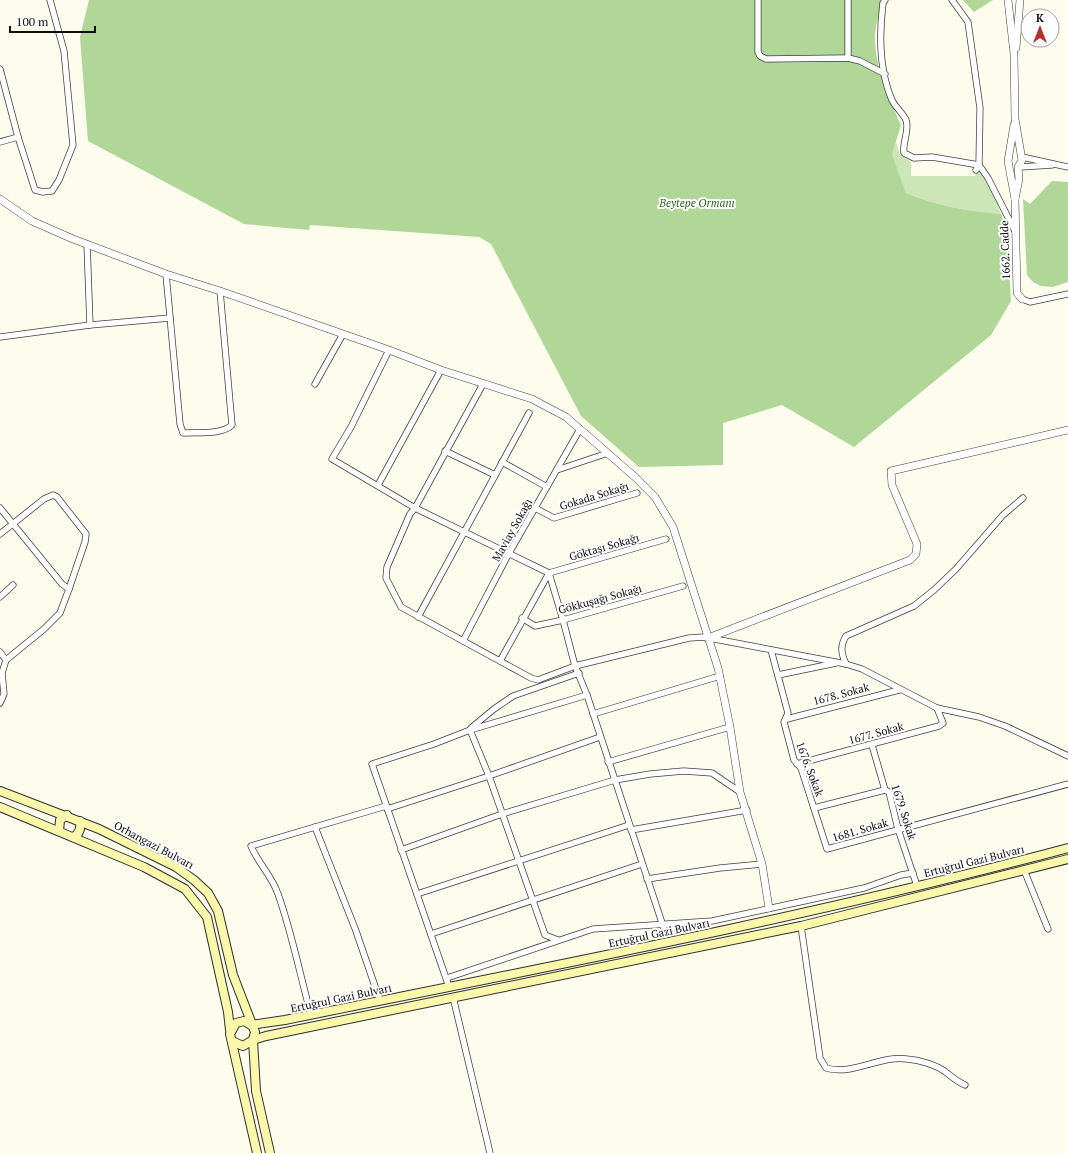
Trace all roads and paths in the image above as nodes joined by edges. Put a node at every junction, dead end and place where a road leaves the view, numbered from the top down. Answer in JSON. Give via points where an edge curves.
{"nodes":[{"id":1,"x":50,"y":0,"type":"edge"},
{"id":2,"x":758,"y":0,"type":"edge"},
{"id":3,"x":848,"y":0,"type":"edge"},
{"id":4,"x":885,"y":0,"type":"edge"},
{"id":5,"x":952,"y":0,"type":"edge"},
{"id":6,"x":1008,"y":0,"type":"edge"},
{"id":7,"x":1020,"y":0,"type":"edge"},
{"id":8,"x":1014,"y":54,"type":"junction"},
{"id":9,"x":848,"y":58,"type":"junction"},
{"id":10,"x":0,"y":69,"type":"edge"},
{"id":11,"x":885,"y":74,"type":"junction"},
{"id":12,"x":1015,"y":119,"type":"junction"},
{"id":13,"x":18,"y":137,"type":"junction"},
{"id":14,"x":0,"y":142,"type":"edge"},
{"id":15,"x":1009,"y":156,"type":"junction"},
{"id":16,"x":1022,"y":157,"type":"junction"},
{"id":17,"x":1009,"y":165,"type":"junction"},
{"id":18,"x":1052,"y":165,"type":"junction"},
{"id":19,"x":1019,"y":167,"type":"junction"},
{"id":20,"x":1068,"y":167,"type":"edge"},
{"id":21,"x":978,"y":168,"type":"junction"},
{"id":22,"x":0,"y":199,"type":"edge"},
{"id":23,"x":1015,"y":199,"type":"junction"},
{"id":24,"x":1015,"y":231,"type":"junction"},
{"id":25,"x":87,"y":244,"type":"junction"},
{"id":26,"x":166,"y":274,"type":"junction"},
{"id":27,"x":1068,"y":290,"type":"edge"},
{"id":28,"x":220,"y":291,"type":"junction"},
{"id":29,"x":1068,"y":294,"type":"edge"},
{"id":30,"x":1055,"y":297,"type":"junction"},
{"id":31,"x":1022,"y":299,"type":"joint"},
{"id":32,"x":170,"y":318,"type":"junction"},
{"id":33,"x":90,"y":325,"type":"junction"},
{"id":34,"x":343,"y":334,"type":"junction"},
{"id":35,"x":0,"y":337,"type":"edge"},
{"id":36,"x":389,"y":350,"type":"junction"},
{"id":37,"x":441,"y":370,"type":"junction"},
{"id":38,"x":315,"y":384,"type":"dead end"},
{"id":39,"x":483,"y":384,"type":"junction"},
{"id":40,"x":528,"y":413,"type":"dead end"},
{"id":41,"x":580,"y":429,"type":"junction"},
{"id":42,"x":1068,"y":430,"type":"edge"},
{"id":43,"x":446,"y":450,"type":"junction"},
{"id":44,"x":608,"y":453,"type":"junction"},
{"id":45,"x":502,"y":462,"type":"junction"},
{"id":46,"x":557,"y":470,"type":"junction"},
{"id":47,"x":494,"y":475,"type":"junction"},
{"id":48,"x":378,"y":485,"type":"junction"},
{"id":49,"x":547,"y":487,"type":"junction"},
{"id":50,"x":637,"y":493,"type":"dead end"},
{"id":51,"x":1023,"y":498,"type":"dead end"},
{"id":52,"x":0,"y":508,"type":"edge"},
{"id":53,"x":415,"y":508,"type":"junction"},
{"id":54,"x":535,"y":508,"type":"junction"},
{"id":55,"x":13,"y":524,"type":"junction"},
{"id":56,"x":463,"y":532,"type":"junction"},
{"id":57,"x":0,"y":534,"type":"edge"},
{"id":58,"x":666,"y":539,"type":"dead end"},
{"id":59,"x":508,"y":555,"type":"junction"},
{"id":60,"x":549,"y":574,"type":"junction"},
{"id":61,"x":13,"y":585,"type":"dead end"},
{"id":62,"x":683,"y":586,"type":"dead end"},
{"id":63,"x":68,"y":589,"type":"junction"},
{"id":64,"x":0,"y":597,"type":"edge"},
{"id":65,"x":418,"y":616,"type":"junction"},
{"id":66,"x":522,"y":618,"type":"junction"},
{"id":67,"x":564,"y":620,"type":"junction"},
{"id":68,"x":708,"y":638,"type":"junction"},
{"id":69,"x":463,"y":641,"type":"junction"},
{"id":70,"x":771,"y":650,"type":"junction"},
{"id":71,"x":0,"y":652,"type":"edge"},
{"id":72,"x":6,"y":660,"type":"junction"},
{"id":73,"x":500,"y":661,"type":"junction"},
{"id":74,"x":843,"y":663,"type":"junction"},
{"id":75,"x":575,"y":666,"type":"junction"},
{"id":76,"x":579,"y":673,"type":"junction"},
{"id":77,"x":778,"y":675,"type":"junction"},
{"id":78,"x":720,"y":676,"type":"junction"},
{"id":79,"x":899,"y":690,"type":"junction"},
{"id":80,"x":587,"y":695,"type":"junction"},
{"id":81,"x":0,"y":703,"type":"edge"},
{"id":82,"x":937,"y":708,"type":"junction"},
{"id":83,"x":593,"y":714,"type":"junction"},
{"id":84,"x":787,"y":719,"type":"junction"},
{"id":85,"x":730,"y":727,"type":"junction"},
{"id":86,"x":470,"y":730,"type":"junction"},
{"id":87,"x":600,"y":736,"type":"junction"},
{"id":88,"x":872,"y":745,"type":"junction"},
{"id":89,"x":1068,"y":756,"type":"edge"},
{"id":90,"x":608,"y":762,"type":"junction"},
{"id":91,"x":798,"y":764,"type":"junction"},
{"id":92,"x":489,"y":776,"type":"junction"},
{"id":93,"x":615,"y":780,"type":"junction"},
{"id":94,"x":1068,"y":784,"type":"edge"},
{"id":95,"x":0,"y":790,"type":"edge"},
{"id":96,"x":886,"y":790,"type":"junction"},
{"id":97,"x":740,"y":792,"type":"junction"},
{"id":98,"x":0,"y":807,"type":"edge"},
{"id":99,"x":387,"y":807,"type":"junction"},
{"id":100,"x":814,"y":808,"type":"junction"},
{"id":101,"x":747,"y":810,"type":"junction"},
{"id":102,"x":502,"y":814,"type":"junction"},
{"id":103,"x":67,"y":815,"type":"junction"},
{"id":104,"x":80,"y":820,"type":"junction"},
{"id":105,"x":315,"y":827,"type":"junction"},
{"id":106,"x":630,"y":828,"type":"junction"},
{"id":107,"x":898,"y":829,"type":"junction"},
{"id":108,"x":59,"y":831,"type":"junction"},
{"id":109,"x":73,"y":837,"type":"junction"},
{"id":110,"x":1068,"y":848,"type":"edge"},
{"id":111,"x":827,"y":849,"type":"joint"},
{"id":112,"x":401,"y":850,"type":"junction"},
{"id":113,"x":1068,"y":859,"type":"edge"},
{"id":114,"x":518,"y":862,"type":"junction"},
{"id":115,"x":642,"y":864,"type":"junction"},
{"id":116,"x":762,"y":864,"type":"junction"},
{"id":117,"x":1024,"y":870,"type":"junction"},
{"id":118,"x":913,"y":873,"type":"junction"},
{"id":119,"x":647,"y":879,"type":"junction"},
{"id":120,"x":917,"y":886,"type":"junction"},
{"id":121,"x":417,"y":894,"type":"junction"},
{"id":122,"x":531,"y":901,"type":"junction"},
{"id":123,"x":769,"y":908,"type":"junction"},
{"id":124,"x":663,"y":924,"type":"junction"},
{"id":125,"x":801,"y":926,"type":"junction"},
{"id":126,"x":1048,"y":929,"type":"dead end"},
{"id":127,"x":431,"y":934,"type":"junction"},
{"id":128,"x":666,"y":934,"type":"junction"},
{"id":129,"x":558,"y":940,"type":"junction"},
{"id":130,"x":681,"y":940,"type":"junction"},
{"id":131,"x":657,"y":945,"type":"junction"},
{"id":132,"x":447,"y":978,"type":"junction"},
{"id":133,"x":449,"y":987,"type":"junction"},
{"id":134,"x":453,"y":997,"type":"junction"},
{"id":135,"x":380,"y":1001,"type":"junction"},
{"id":136,"x":311,"y":1015,"type":"junction"},
{"id":137,"x":251,"y":1025,"type":"junction"},
{"id":138,"x":230,"y":1030,"type":"junction"},
{"id":139,"x":253,"y":1040,"type":"junction"},
{"id":140,"x":232,"y":1042,"type":"junction"},
{"id":141,"x":965,"y":1085,"type":"dead end"},
{"id":142,"x":258,"y":1153,"type":"edge"},
{"id":143,"x":270,"y":1153,"type":"edge"},
{"id":144,"x":490,"y":1153,"type":"edge"}],
"edges":[{"from":1,"to":13,"type":"street","via":[[64,51],[73,145],[52,191],[35,190]]},
{"from":2,"to":9,"type":"street","via":[[760,56],[766,59]]},
{"from":3,"to":9,"type":"street"},
{"from":4,"to":11,"type":"street","via":[[880,42]]},
{"from":5,"to":21,"type":"street","via":[[968,22],[980,108]]},
{"from":6,"to":8,"type":"street","name":"1662. Cadde"},
{"from":7,"to":8,"type":"street","name":"1662. Cadde"},
{"from":8,"to":12,"type":"street","name":"1662. Cadde"},
{"from":9,"to":11,"type":"street"},
{"from":10,"to":13,"type":"street"},
{"from":11,"to":21,"type":"street","via":[[892,100],[906,120],[902,145],[904,153],[914,158],[932,157]]},
{"from":12,"to":15,"type":"street","name":"1662. Cadde"},
{"from":12,"to":16,"type":"street","name":"1662. Cadde"},
{"from":13,"to":14,"type":"street"},
{"from":15,"to":16,"type":"street","via":[[1016,153]]},
{"from":15,"to":17,"type":"street","name":"1662. Cadde"},
{"from":16,"to":18,"type":"street"},
{"from":16,"to":19,"type":"street","name":"1662. Cadde"},
{"from":17,"to":19,"type":"street"},
{"from":17,"to":23,"type":"street","name":"1662. Cadde"},
{"from":18,"to":19,"type":"street"},
{"from":18,"to":20,"type":"street"},
{"from":19,"to":23,"type":"street","name":"1662. Cadde"},
{"from":21,"to":24,"type":"street","via":[[988,178]]},
{"from":22,"to":25,"type":"street","via":[[32,221]]},
{"from":23,"to":24,"type":"street","name":"1662. Cadde"},
{"from":24,"to":31,"type":"street","name":"1662. Cadde","via":[[1017,293]]},
{"from":25,"to":26,"type":"street"},
{"from":25,"to":33,"type":"street"},
{"from":26,"to":28,"type":"street"},
{"from":26,"to":32,"type":"street"},
{"from":27,"to":30,"type":"street"},
{"from":28,"to":32,"type":"street","via":[[232,425],[228,429],[184,433],[181,430]]},
{"from":28,"to":34,"type":"street"},
{"from":29,"to":30,"type":"street"},
{"from":30,"to":31,"type":"street","via":[[1030,302]]},
{"from":32,"to":33,"type":"street"},
{"from":33,"to":35,"type":"street"},
{"from":34,"to":36,"type":"street"},
{"from":34,"to":38,"type":"street"},
{"from":36,"to":37,"type":"street"},
{"from":36,"to":48,"type":"street","via":[[332,460]]},
{"from":37,"to":39,"type":"street"},
{"from":37,"to":48,"type":"street"},
{"from":39,"to":41,"type":"street","via":[[532,399],[566,417]]},
{"from":39,"to":43,"type":"street"},
{"from":40,"to":45,"type":"street"},
{"from":41,"to":44,"type":"street"},
{"from":41,"to":46,"type":"street","name":"Maviay Sokağı"},
{"from":42,"to":68,"type":"street","via":[[891,471],[892,485],[917,544],[916,554],[910,560]]},
{"from":43,"to":47,"type":"street"},
{"from":43,"to":53,"type":"street"},
{"from":44,"to":46,"type":"street"},
{"from":44,"to":68,"type":"street","via":[[656,497],[669,520]]},
{"from":45,"to":47,"type":"street"},
{"from":45,"to":49,"type":"street"},
{"from":46,"to":49,"type":"street","name":"Maviay Sokağı"},
{"from":47,"to":56,"type":"street"},
{"from":48,"to":53,"type":"street"},
{"from":49,"to":54,"type":"street","name":"Maviay Sokağı"},
{"from":50,"to":54,"type":"street","name":"Gokada Sokağı","via":[[554,518]]},
{"from":51,"to":74,"type":"street","via":[[1003,515],[956,569],[914,606],[846,636],[842,642]]},
{"from":52,"to":55,"type":"street"},
{"from":53,"to":56,"type":"street"},
{"from":53,"to":65,"type":"street","via":[[387,567],[386,578],[401,607]]},
{"from":54,"to":59,"type":"street","name":"Maviay Sokağı"},
{"from":55,"to":57,"type":"street"},
{"from":55,"to":63,"type":"street"},
{"from":55,"to":63,"type":"street","via":[[44,499],[53,495],[57,497],[86,534],[86,542]]},
{"from":56,"to":59,"type":"street"},
{"from":56,"to":65,"type":"street"},
{"from":58,"to":60,"type":"street","name":"Göktaşı Sokağı"},
{"from":59,"to":60,"type":"street"},
{"from":59,"to":69,"type":"street","name":"Maviay Sokağı"},
{"from":60,"to":66,"type":"street"},
{"from":60,"to":67,"type":"street"},
{"from":61,"to":64,"type":"street"},
{"from":62,"to":67,"type":"street","name":"Gökkuşağı Sokağı"},
{"from":63,"to":72,"type":"street","via":[[60,612],[44,630]]},
{"from":65,"to":69,"type":"street"},
{"from":66,"to":67,"type":"street","name":"Gökkuşağı Sokağı","via":[[535,626]]},
{"from":66,"to":73,"type":"street"},
{"from":67,"to":75,"type":"street"},
{"from":68,"to":70,"type":"street"},
{"from":68,"to":75,"type":"street","via":[[689,638]]},
{"from":68,"to":78,"type":"street"},
{"from":69,"to":73,"type":"street"},
{"from":70,"to":74,"type":"street"},
{"from":70,"to":77,"type":"street","name":"1676. Sokak"},
{"from":71,"to":72,"type":"street"},
{"from":72,"to":81,"type":"street","via":[[2,673],[4,694]]},
{"from":73,"to":75,"type":"street","via":[[538,680]]},
{"from":74,"to":77,"type":"street"},
{"from":74,"to":79,"type":"street","via":[[862,669]]},
{"from":75,"to":76,"type":"street"},
{"from":76,"to":80,"type":"street"},
{"from":76,"to":86,"type":"street","via":[[513,696]]},
{"from":77,"to":84,"type":"street","name":"1676. Sokak","via":[[788,713]]},
{"from":78,"to":83,"type":"street"},
{"from":78,"to":85,"type":"street"},
{"from":79,"to":82,"type":"street"},
{"from":79,"to":84,"type":"street","name":"1678. Sokak"},
{"from":80,"to":83,"type":"street"},
{"from":80,"to":86,"type":"street"},
{"from":82,"to":88,"type":"street","name":"1677. Sokak","via":[[943,724],[940,726]]},
{"from":82,"to":89,"type":"street","via":[[1006,726]]},
{"from":83,"to":87,"type":"street"},
{"from":84,"to":91,"type":"street","name":"1676. Sokak","via":[[784,722],[794,760]]},
{"from":85,"to":90,"type":"street"},
{"from":85,"to":97,"type":"street"},
{"from":86,"to":92,"type":"street"},
{"from":86,"to":99,"type":"street","via":[[372,764]]},
{"from":87,"to":90,"type":"street"},
{"from":87,"to":92,"type":"street"},
{"from":88,"to":91,"type":"street","name":"1677. Sokak"},
{"from":88,"to":96,"type":"street","name":"1679. Sokak"},
{"from":90,"to":93,"type":"street"},
{"from":91,"to":100,"type":"street","name":"1676. Sokak"},
{"from":92,"to":99,"type":"street"},
{"from":92,"to":102,"type":"street"},
{"from":93,"to":97,"type":"street","via":[[684,771],[712,773]]},
{"from":93,"to":102,"type":"street"},
{"from":93,"to":106,"type":"street"},
{"from":94,"to":107,"type":"street","name":"1681. Sokak"},
{"from":95,"to":103,"type":"main road","name":"Orhangazi Bulvarı"},
{"from":96,"to":100,"type":"street"},
{"from":96,"to":107,"type":"street","name":"1679. Sokak","via":[[889,792]]},
{"from":97,"to":101,"type":"street"},
{"from":98,"to":108,"type":"main road","name":"Orhangazi Bulvarı"},
{"from":99,"to":105,"type":"street"},
{"from":99,"to":112,"type":"street"},
{"from":100,"to":111,"type":"street","name":"1676. Sokak"},
{"from":101,"to":106,"type":"street"},
{"from":101,"to":116,"type":"street"},
{"from":102,"to":112,"type":"street"},
{"from":102,"to":114,"type":"street"},
{"from":103,"to":104,"type":"main road","name":"Orhangazi Bulvarı"},
{"from":103,"to":108,"type":"main road","via":[[60,820]]},
{"from":104,"to":109,"type":"main road","via":[[80,829]]},
{"from":104,"to":137,"type":"main road","name":"Orhangazi Bulvarı","via":[[176,867],[208,893],[218,911],[233,975]]},
{"from":105,"to":135,"type":"street","via":[[356,930]]},
{"from":105,"to":136,"type":"street","via":[[251,846],[278,893]]},
{"from":106,"to":114,"type":"street"},
{"from":106,"to":115,"type":"street"},
{"from":107,"to":111,"type":"street","name":"1681. Sokak"},
{"from":107,"to":118,"type":"street","name":"1679. Sokak"},
{"from":108,"to":109,"type":"main road","name":"Orhangazi Bulvarı"},
{"from":109,"to":138,"type":"main road","name":"Orhangazi Bulvarı","via":[[172,880],[186,889],[197,902],[207,917]]},
{"from":110,"to":120,"type":"main road","name":"Ertuğrul Gazi Bulvarı"},
{"from":112,"to":121,"type":"street"},
{"from":113,"to":117,"type":"main road","name":"Ertuğrul Gazi Bulvarı"},
{"from":114,"to":121,"type":"street"},
{"from":114,"to":122,"type":"street"},
{"from":115,"to":119,"type":"street"},
{"from":115,"to":122,"type":"street"},
{"from":116,"to":119,"type":"street"},
{"from":116,"to":123,"type":"street"},
{"from":117,"to":125,"type":"main road","name":"Ertuğrul Gazi Bulvarı"},
{"from":117,"to":126,"type":"street"},
{"from":118,"to":120,"type":"street","name":"1679. Sokak"},
{"from":118,"to":123,"type":"street","via":[[864,888]]},
{"from":119,"to":124,"type":"street"},
{"from":120,"to":130,"type":"main road","name":"Ertuğrul Gazi Bulvarı"},
{"from":121,"to":127,"type":"street"},
{"from":122,"to":127,"type":"street"},
{"from":122,"to":129,"type":"street","via":[[544,935]]},
{"from":123,"to":124,"type":"street","via":[[712,921]]},
{"from":124,"to":128,"type":"street"},
{"from":124,"to":129,"type":"street","via":[[593,929]]},
{"from":125,"to":134,"type":"main road","name":"Ertuğrul Gazi Bulvarı"},
{"from":125,"to":141,"type":"street","via":[[820,1058],[826,1068],[847,1070],[906,1058],[925,1062]]},
{"from":127,"to":132,"type":"street"},
{"from":128,"to":130,"type":"street"},
{"from":128,"to":131,"type":"street"},
{"from":129,"to":132,"type":"street"},
{"from":130,"to":131,"type":"main road","name":"Ertuğrul Gazi Bulvarı"},
{"from":131,"to":133,"type":"main road","name":"Ertuğrul Gazi Bulvarı"},
{"from":132,"to":133,"type":"street"},
{"from":133,"to":135,"type":"main road","name":"Ertuğrul Gazi Bulvarı"},
{"from":134,"to":139,"type":"main road","name":"Ertuğrul Gazi Bulvarı"},
{"from":134,"to":144,"type":"street"},
{"from":135,"to":136,"type":"main road","name":"Ertuğrul Gazi Bulvarı"},
{"from":136,"to":137,"type":"main road","name":"Ertuğrul Gazi Bulvarı"},
{"from":137,"to":138,"type":"main road","via":[[244,1021],[236,1023]]},
{"from":137,"to":139,"type":"main road","name":"Orhangazi Bulvarı","via":[[255,1032]]},
{"from":138,"to":140,"type":"main road","name":"Orhangazi Bulvarı"},
{"from":139,"to":140,"type":"main road","via":[[243,1046]]},
{"from":139,"to":143,"type":"main road","name":"Orhangazi Bulvarı","via":[[256,1091]]},
{"from":140,"to":142,"type":"main road","name":"Orhangazi Bulvarı"}]}
